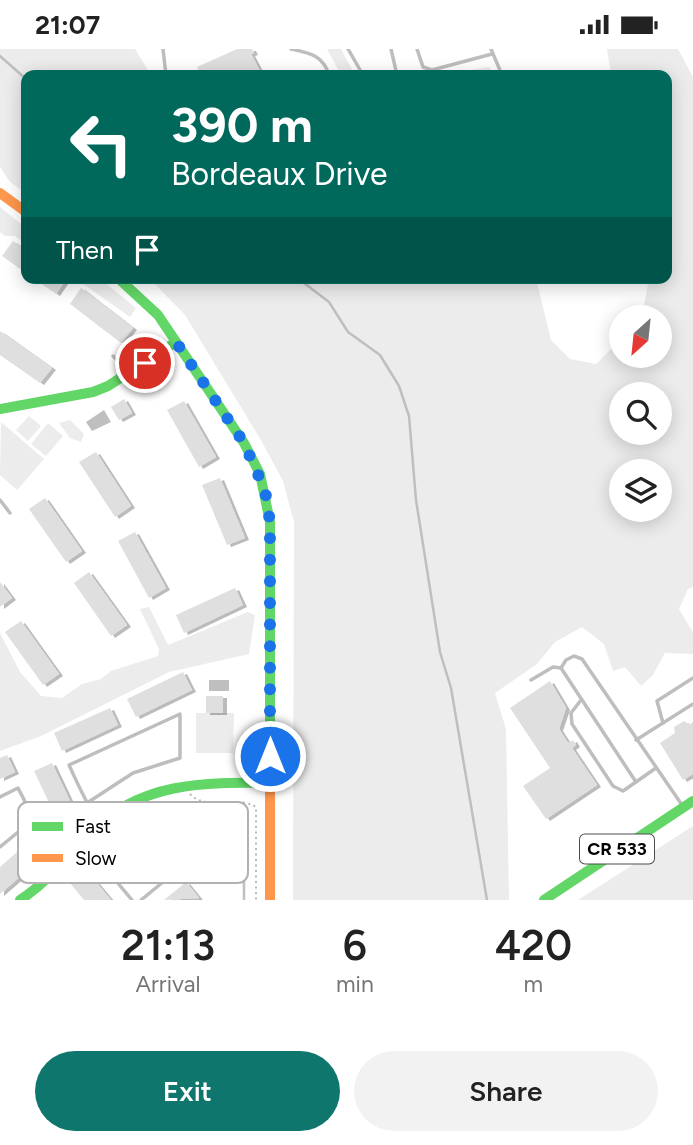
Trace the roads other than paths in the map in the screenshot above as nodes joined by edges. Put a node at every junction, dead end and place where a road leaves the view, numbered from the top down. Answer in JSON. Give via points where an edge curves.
{"nodes":[{"id":1,"x":163,"y":49,"type":"edge"},
{"id":2,"x":290,"y":49,"type":"edge"},
{"id":3,"x":348,"y":49,"type":"edge"},
{"id":4,"x":391,"y":49,"type":"edge"},
{"id":5,"x":416,"y":49,"type":"edge"},
{"id":6,"x":492,"y":51,"type":"edge"},
{"id":7,"x":165,"y":70,"type":"edge"},
{"id":8,"x":326,"y":70,"type":"edge"},
{"id":9,"x":360,"y":70,"type":"edge"},
{"id":10,"x":396,"y":70,"type":"edge"},
{"id":11,"x":430,"y":70,"type":"edge"},
{"id":12,"x":435,"y":70,"type":"edge"},
{"id":13,"x":500,"y":70,"type":"edge"},
{"id":14,"x":0,"y":193,"type":"edge"},
{"id":15,"x":21,"y":208,"type":"edge"},
{"id":16,"x":125,"y":284,"type":"edge"},
{"id":17,"x":176,"y":342,"type":"junction"},
{"id":18,"x":113,"y":356,"type":"dead end"},
{"id":19,"x":129,"y":373,"type":"junction"},
{"id":20,"x":0,"y":409,"type":"edge"},
{"id":21,"x":0,"y":500,"type":"edge"},
{"id":22,"x":10,"y":513,"type":"dead end"},
{"id":23,"x":561,"y":668,"type":"junction"},
{"id":24,"x":693,"y":678,"type":"edge"},
{"id":25,"x":531,"y":680,"type":"dead end"},
{"id":26,"x":581,"y":700,"type":"junction"},
{"id":27,"x":693,"y":703,"type":"edge"},
{"id":28,"x":663,"y":723,"type":"junction"},
{"id":29,"x":636,"y":740,"type":"junction"},
{"id":30,"x":656,"y":768,"type":"junction"},
{"id":31,"x":636,"y":782,"type":"junction"},
{"id":32,"x":270,"y":783,"type":"junction"},
{"id":33,"x":0,"y":797,"type":"edge"},
{"id":34,"x":25,"y":802,"type":"edge"},
{"id":35,"x":87,"y":802,"type":"edge"},
{"id":36,"x":89,"y":802,"type":"edge"},
{"id":37,"x":131,"y":802,"type":"edge"},
{"id":38,"x":688,"y":804,"type":"edge"},
{"id":39,"x":18,"y":832,"type":"edge"},
{"id":40,"x":0,"y":847,"type":"edge"},
{"id":41,"x":43,"y":883,"type":"edge"},
{"id":42,"x":117,"y":883,"type":"edge"},
{"id":43,"x":162,"y":883,"type":"edge"},
{"id":44,"x":20,"y":900,"type":"edge"},
{"id":45,"x":132,"y":900,"type":"edge"},
{"id":46,"x":141,"y":900,"type":"edge"},
{"id":47,"x":270,"y":900,"type":"edge"},
{"id":48,"x":544,"y":900,"type":"edge"}],
"edges":[{"from":1,"to":7,"type":"lane"},
{"from":2,"to":8,"type":"lane","via":[[311,53]]},
{"from":3,"to":9,"type":"lane"},
{"from":4,"to":10,"type":"lane"},
{"from":5,"to":11,"type":"lane","via":[[423,67]]},
{"from":6,"to":12,"type":"lane"},
{"from":6,"to":13,"type":"lane"},
{"from":14,"to":15,"type":"street"},
{"from":16,"to":17,"type":"street","via":[[146,301]]},
{"from":17,"to":19,"type":"street"},
{"from":17,"to":32,"type":"street","via":[[252,457],[268,505]]},
{"from":18,"to":19,"type":"lane"},
{"from":19,"to":20,"type":"street","via":[[93,392]]},
{"from":21,"to":22,"type":"lane"},
{"from":23,"to":25,"type":"lane","via":[[543,670]]},
{"from":23,"to":26,"type":"lane"},
{"from":23,"to":29,"type":"lane","via":[[574,656],[582,659]]},
{"from":24,"to":28,"type":"lane","via":[[657,701]]},
{"from":26,"to":31,"type":"lane"},
{"from":26,"to":31,"type":"lane","via":[[573,706],[572,724],[613,786],[623,791]]},
{"from":27,"to":28,"type":"lane"},
{"from":28,"to":29,"type":"lane"},
{"from":29,"to":30,"type":"lane"},
{"from":30,"to":31,"type":"lane"},
{"from":30,"to":38,"type":"lane"},
{"from":32,"to":37,"type":"street","via":[[188,783]]},
{"from":32,"to":47,"type":"street"},
{"from":33,"to":34,"type":"lane","via":[[18,788]]},
{"from":35,"to":36,"type":"lane","via":[[69,765],[180,714],[180,758],[133,773]]},
{"from":38,"to":48,"type":"street","number":"CR 533"},
{"from":39,"to":40,"type":"lane"},
{"from":41,"to":44,"type":"street"},
{"from":42,"to":45,"type":"lane"},
{"from":43,"to":46,"type":"lane"}]}
